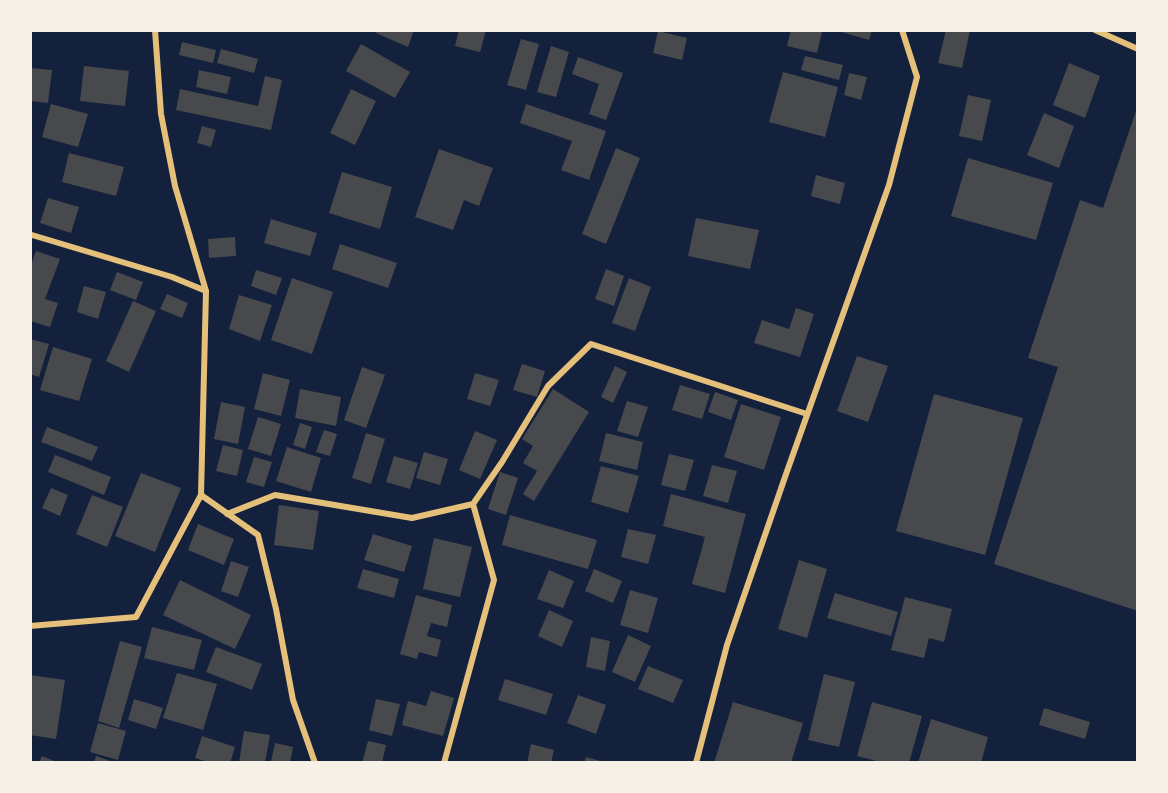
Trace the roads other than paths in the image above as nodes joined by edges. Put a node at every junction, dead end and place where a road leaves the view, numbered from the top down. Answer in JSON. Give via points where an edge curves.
{"nodes":[{"id":1,"x":155,"y":30,"type":"edge"},
{"id":2,"x":902,"y":30,"type":"edge"},
{"id":3,"x":1095,"y":30,"type":"edge"},
{"id":4,"x":1138,"y":49,"type":"edge"},
{"id":5,"x":30,"y":236,"type":"edge"},
{"id":6,"x":206,"y":291,"type":"junction"},
{"id":7,"x":807,"y":414,"type":"junction"},
{"id":8,"x":201,"y":495,"type":"junction"},
{"id":9,"x":473,"y":504,"type":"junction"},
{"id":10,"x":227,"y":514,"type":"junction"},
{"id":11,"x":30,"y":626,"type":"edge"},
{"id":12,"x":315,"y":763,"type":"edge"},
{"id":13,"x":444,"y":763,"type":"edge"},
{"id":14,"x":696,"y":763,"type":"edge"}],
"edges":[{"from":1,"to":6,"type":"street","via":[[160,114],[175,186]]},
{"from":2,"to":7,"type":"street","via":[[917,77],[889,185]]},
{"from":3,"to":4,"type":"street"},
{"from":5,"to":6,"type":"street","via":[[172,277]]},
{"from":6,"to":8,"type":"street"},
{"from":7,"to":9,"type":"street","via":[[591,344],[548,386]]},
{"from":7,"to":14,"type":"street","via":[[727,645]]},
{"from":8,"to":10,"type":"street"},
{"from":8,"to":11,"type":"street","via":[[136,617]]},
{"from":9,"to":10,"type":"street","via":[[412,518],[275,495]]},
{"from":9,"to":13,"type":"street","via":[[494,580]]},
{"from":10,"to":12,"type":"street","via":[[258,535],[293,700]]}]}
